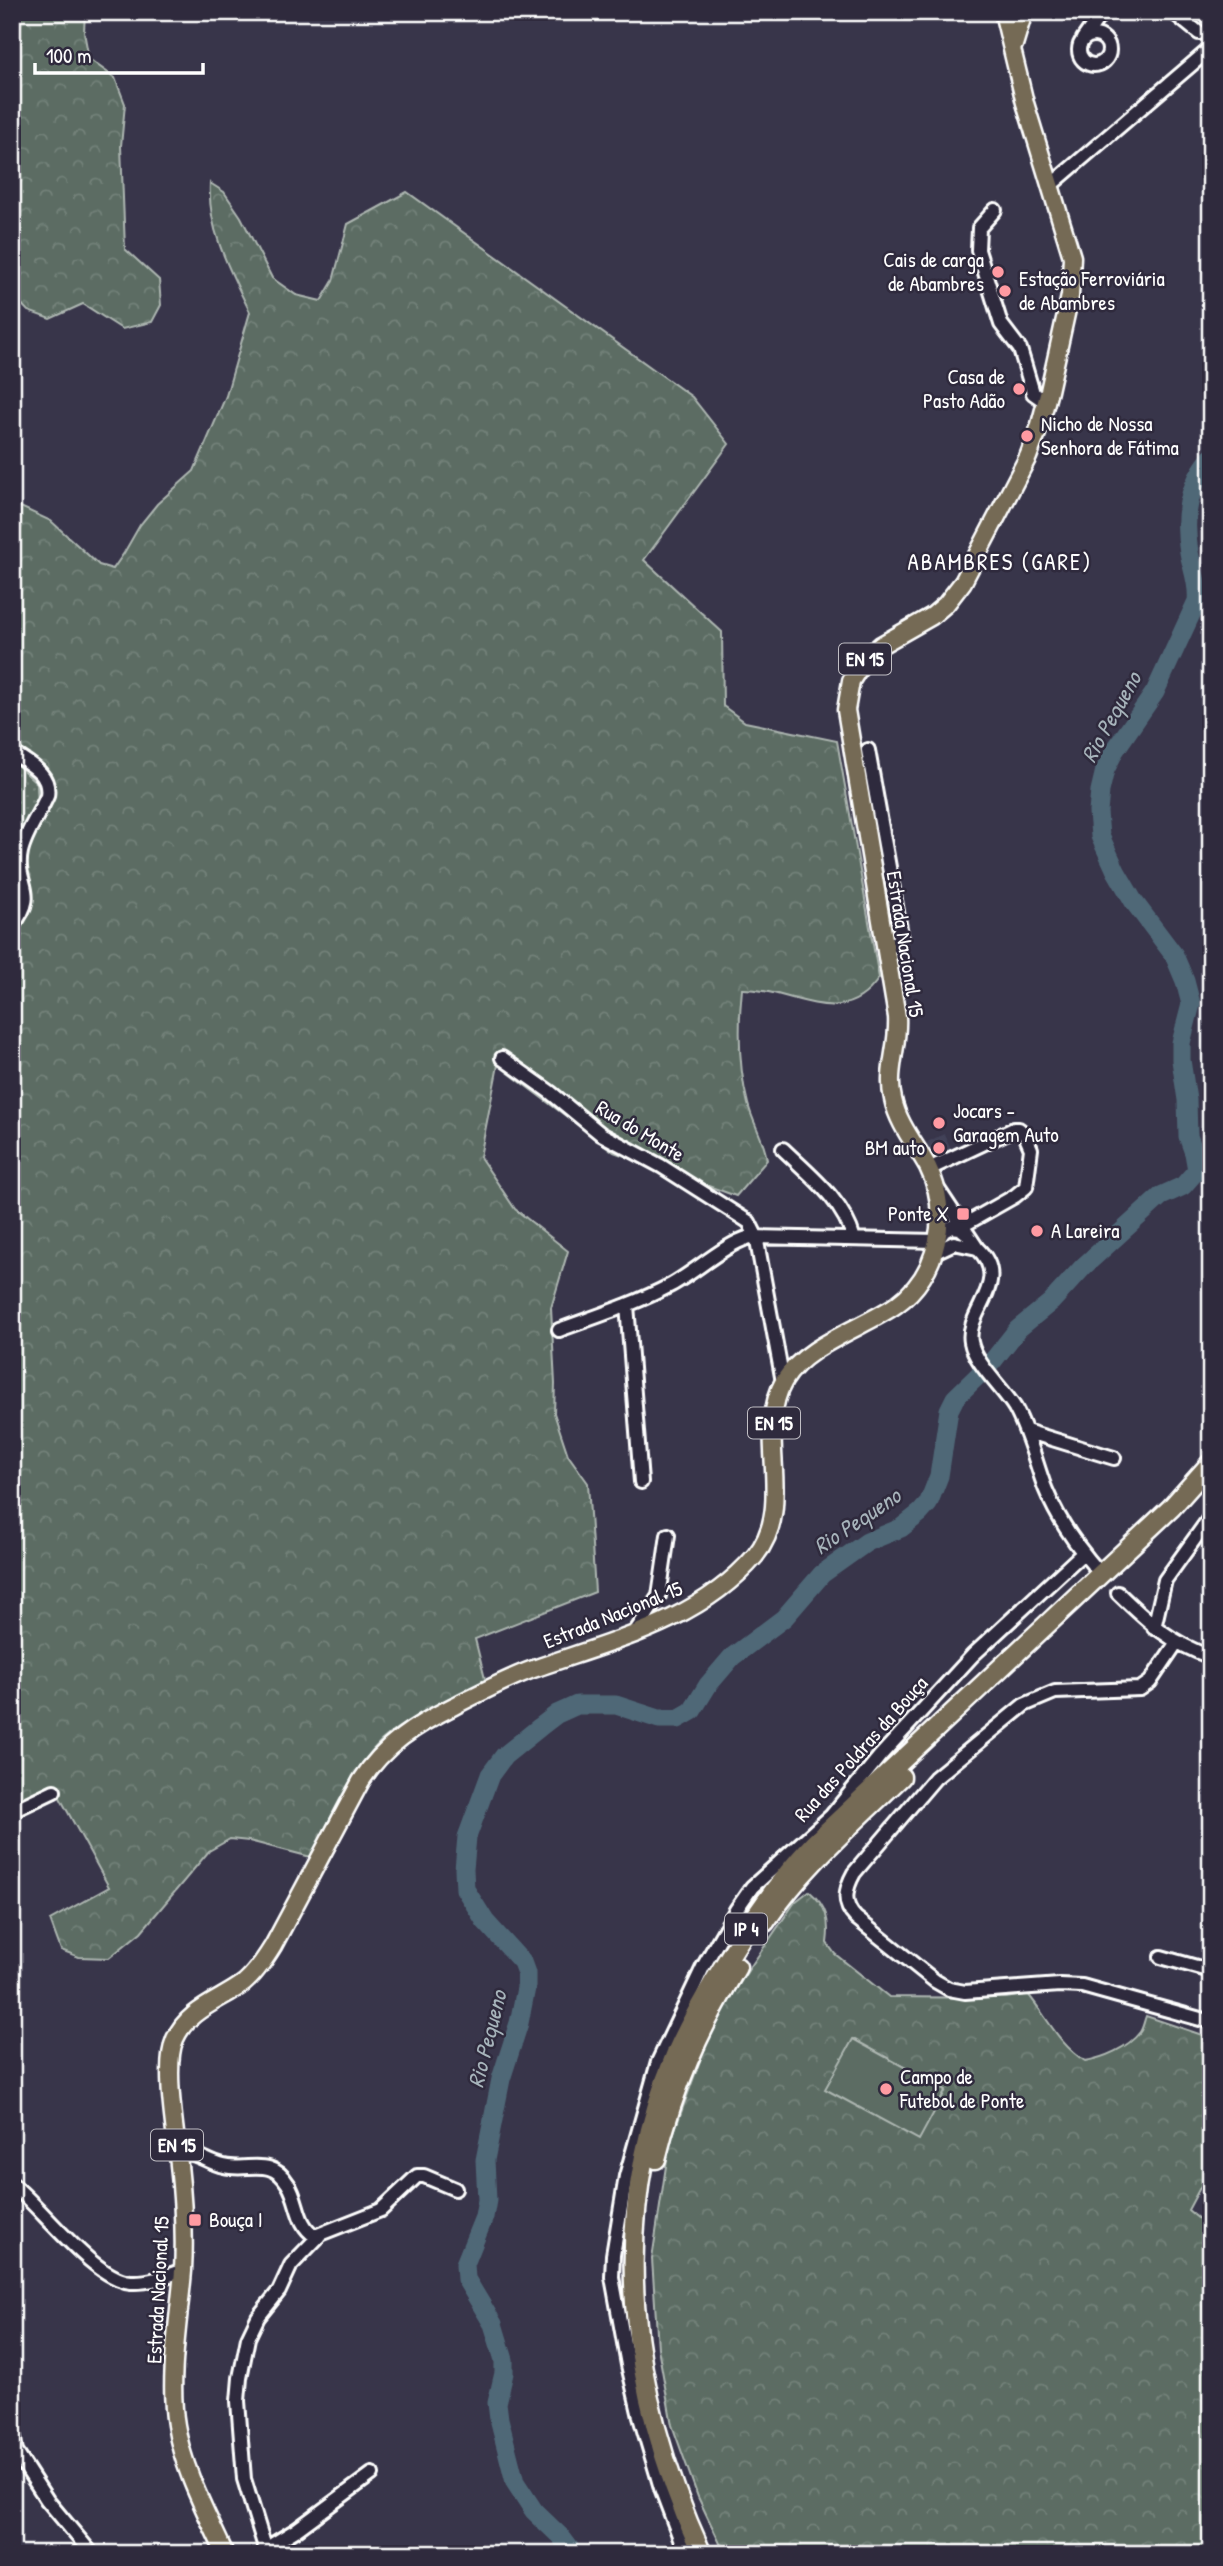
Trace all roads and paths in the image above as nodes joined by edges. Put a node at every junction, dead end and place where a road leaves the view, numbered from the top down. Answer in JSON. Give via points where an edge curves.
{"nodes":[{"id":1,"x":993,"y":12,"type":"edge"},
{"id":2,"x":1002,"y":12,"type":"edge"},
{"id":3,"x":1024,"y":12,"type":"edge"},
{"id":4,"x":1173,"y":12,"type":"edge"},
{"id":5,"x":1099,"y":17,"type":"edge"},
{"id":6,"x":1199,"y":33,"type":"dead end"},
{"id":7,"x":1000,"y":34,"type":"junction"},
{"id":8,"x":1102,"y":37,"type":"junction"},
{"id":9,"x":1083,"y":39,"type":"junction"},
{"id":10,"x":1014,"y":48,"type":"junction"},
{"id":11,"x":1211,"y":48,"type":"edge"},
{"id":12,"x":1025,"y":103,"type":"junction"},
{"id":13,"x":1051,"y":187,"type":"junction"},
{"id":14,"x":995,"y":211,"type":"dead end"},
{"id":15,"x":1046,"y":403,"type":"junction"},
{"id":16,"x":869,"y":750,"type":"dead end"},
{"id":17,"x":12,"y":752,"type":"edge"},
{"id":18,"x":12,"y":926,"type":"edge"},
{"id":19,"x":885,"y":947,"type":"junction"},
{"id":20,"x":502,"y":1058,"type":"dead end"},
{"id":21,"x":783,"y":1149,"type":"dead end"},
{"id":22,"x":931,"y":1176,"type":"junction"},
{"id":23,"x":939,"y":1234,"type":"junction"},
{"id":24,"x":756,"y":1236,"type":"junction"},
{"id":25,"x":854,"y":1239,"type":"junction"},
{"id":26,"x":969,"y":1239,"type":"junction"},
{"id":27,"x":627,"y":1305,"type":"junction"},
{"id":28,"x":559,"y":1330,"type":"dead end"},
{"id":29,"x":783,"y":1382,"type":"junction"},
{"id":30,"x":1026,"y":1431,"type":"junction"},
{"id":31,"x":1114,"y":1458,"type":"dead end"},
{"id":32,"x":1211,"y":1463,"type":"edge"},
{"id":33,"x":1211,"y":1480,"type":"edge"},
{"id":34,"x":641,"y":1482,"type":"dead end"},
{"id":35,"x":1211,"y":1516,"type":"edge"},
{"id":36,"x":668,"y":1535,"type":"dead end"},
{"id":37,"x":1083,"y":1553,"type":"junction"},
{"id":38,"x":1100,"y":1573,"type":"tunnel mouth"},
{"id":39,"x":1118,"y":1592,"type":"tunnel mouth"},
{"id":40,"x":1154,"y":1628,"type":"junction"},
{"id":41,"x":634,"y":1634,"type":"junction"},
{"id":42,"x":1177,"y":1643,"type":"junction"},
{"id":43,"x":1211,"y":1657,"type":"edge"},
{"id":44,"x":54,"y":1791,"type":"dead end"},
{"id":45,"x":12,"y":1811,"type":"edge"},
{"id":46,"x":1161,"y":1957,"type":"dead end"},
{"id":47,"x":1211,"y":1971,"type":"edge"},
{"id":48,"x":1211,"y":2022,"type":"edge"},
{"id":49,"x":178,"y":2152,"type":"junction"},
{"id":50,"x":12,"y":2184,"type":"edge"},
{"id":51,"x":455,"y":2189,"type":"dead end"},
{"id":52,"x":319,"y":2236,"type":"junction"},
{"id":53,"x":183,"y":2270,"type":"junction"},
{"id":54,"x":12,"y":2425,"type":"edge"},
{"id":55,"x":372,"y":2474,"type":"dead end"},
{"id":56,"x":266,"y":2552,"type":"edge"},
{"id":57,"x":92,"y":2554,"type":"edge"},
{"id":58,"x":225,"y":2554,"type":"edge"},
{"id":59,"x":687,"y":2554,"type":"edge"},
{"id":60,"x":702,"y":2554,"type":"edge"},
{"id":61,"x":715,"y":2554,"type":"edge"}],
"edges":[{"from":1,"to":7,"type":"main road","number":"EN 15"},
{"from":2,"to":7,"type":"main road"},
{"from":2,"to":10,"type":"main road","number":"EN 15"},
{"from":3,"to":10,"type":"main road"},
{"from":4,"to":6,"type":"street"},
{"from":5,"to":8,"type":"street"},
{"from":5,"to":9,"type":"street"},
{"from":7,"to":12,"type":"main road","number":"EN 15"},
{"from":8,"to":9,"type":"street"},
{"from":8,"to":9,"type":"street","via":[[1108,55],[1093,65],[1084,62],[1080,54]]},
{"from":10,"to":12,"type":"main road","number":"EN 15"},
{"from":11,"to":13,"type":"street"},
{"from":12,"to":13,"type":"main road","number":"EN 15"},
{"from":13,"to":15,"type":"main road","name":"Estrada Nacional 15","number":"EN 15","via":[[1069,245],[1072,277]]},
{"from":14,"to":15,"type":"street","via":[[979,228],[978,250],[1001,324],[1020,349],[1033,393]]},
{"from":15,"to":19,"type":"main road","name":"Estrada Nacional 15","number":"EN 15","via":[[1026,462],[963,582],[932,616],[872,651],[849,686],[847,727]]},
{"from":16,"to":19,"type":"street","via":[[901,934],[896,944]]},
{"from":17,"to":18,"type":"street","via":[[41,772],[48,786],[20,855],[27,895]]},
{"from":19,"to":22,"type":"main road","name":"Estrada Nacional 15","number":"EN 15","via":[[897,1025],[892,1097]]},
{"from":20,"to":24,"type":"street","name":"Rua do Monte","via":[[608,1139],[741,1215]]},
{"from":21,"to":25,"type":"street","via":[[832,1196]]},
{"from":22,"to":23,"type":"main road","name":"Estrada Nacional 15","number":"EN 15"},
{"from":22,"to":26,"type":"street"},
{"from":22,"to":26,"type":"street","via":[[1014,1129],[1025,1135],[1031,1149],[1026,1186]]},
{"from":23,"to":25,"type":"street"},
{"from":23,"to":26,"type":"street","via":[[949,1244]]},
{"from":23,"to":26,"type":"street","via":[[955,1226]]},
{"from":23,"to":29,"type":"main road","number":"EN 15","via":[[922,1279],[908,1296],[808,1356]]},
{"from":24,"to":25,"type":"street"},
{"from":24,"to":27,"type":"street","via":[[739,1241],[672,1284]]},
{"from":24,"to":29,"type":"street"},
{"from":26,"to":30,"type":"street","via":[[987,1261],[990,1273],[970,1337],[973,1349]]},
{"from":27,"to":28,"type":"street"},
{"from":27,"to":34,"type":"street"},
{"from":29,"to":41,"type":"main road","name":"Estrada Nacional 15","number":"EN 15","via":[[775,1409],[774,1508],[768,1537],[719,1590]]},
{"from":30,"to":31,"type":"street"},
{"from":30,"to":37,"type":"street","via":[[1051,1501]]},
{"from":32,"to":60,"type":"highway","number":"IP 4","via":[[1171,1508],[809,1848],[746,1928],[680,2043],[644,2157],[636,2204],[634,2267],[640,2353],[650,2407],[669,2475]]},
{"from":33,"to":61,"type":"highway","number":"IP 4","via":[[805,1871],[759,1931],[697,2037],[675,2091],[654,2167],[645,2267],[653,2362],[662,2407],[677,2461]]},
{"from":35,"to":40,"type":"street","via":[[1165,1580]]},
{"from":36,"to":41,"type":"street","via":[[659,1596]]},
{"from":37,"to":38,"type":"street"},
{"from":37,"to":59,"type":"street","name":"Rua das Poldras da Bouça","via":[[973,1655],[831,1816],[752,1887],[703,1968],[657,2062],[626,2176],[612,2277],[642,2426]]},
{"from":39,"to":40,"type":"street"},
{"from":40,"to":42,"type":"street"},
{"from":41,"to":49,"type":"main road","name":"Estrada Nacional 15","number":"EN 15","via":[[494,1686],[418,1725],[379,1757],[354,1792],[265,1959],[246,1982],[193,2014],[178,2032],[169,2065]]},
{"from":42,"to":43,"type":"street"},
{"from":42,"to":48,"type":"street","via":[[1144,1688],[1055,1692],[1018,1709],[927,1786],[854,1873],[846,1900],[856,1918],[949,1989],[1082,1986]]},
{"from":44,"to":45,"type":"street"},
{"from":46,"to":47,"type":"street"},
{"from":49,"to":52,"type":"street","via":[[202,2155],[225,2167],[258,2166],[276,2171],[290,2186],[305,2226]]},
{"from":49,"to":53,"type":"main road","name":"Estrada Nacional 15","number":"EN 15"},
{"from":50,"to":53,"type":"street","via":[[86,2258],[113,2276],[135,2282]]},
{"from":51,"to":52,"type":"street","via":[[417,2176],[381,2210]]},
{"from":52,"to":56,"type":"street","via":[[290,2265],[279,2291],[258,2317],[248,2338],[240,2378],[244,2479]]},
{"from":53,"to":58,"type":"main road","name":"Estrada Nacional 15","number":"EN 15","via":[[173,2410],[186,2465]]},
{"from":54,"to":57,"type":"street","via":[[22,2462]]},
{"from":55,"to":56,"type":"street"}]}
